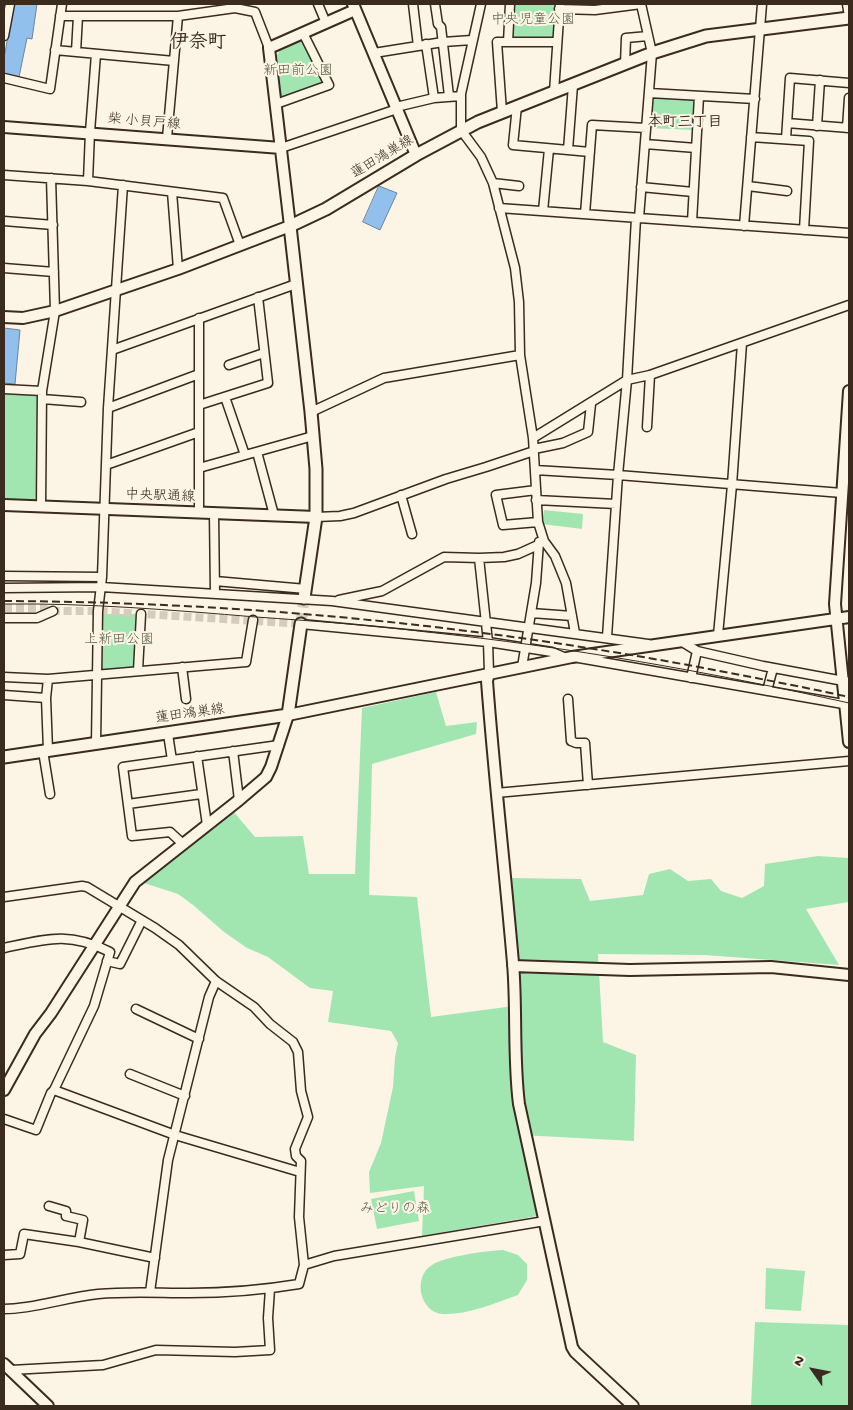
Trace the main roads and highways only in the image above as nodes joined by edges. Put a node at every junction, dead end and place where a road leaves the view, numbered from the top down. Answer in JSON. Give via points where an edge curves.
{"nodes":[{"id":1,"x":849,"y":17,"type":"edge"},
{"id":2,"x":305,"y":594,"type":"tunnel mouth"},
{"id":3,"x":301,"y":624,"type":"road end"},
{"id":4,"x":4,"y":757,"type":"edge"}],
"edges":[{"from":1,"to":2,"type":"main road","name":"蓮田鴻巣線","via":[[706,36],[652,53],[461,130],[347,198],[290,226],[316,469],[316,517]]},
{"from":3,"to":4,"type":"main road","name":"蓮田鴻巣線","via":[[288,716]]}]}
